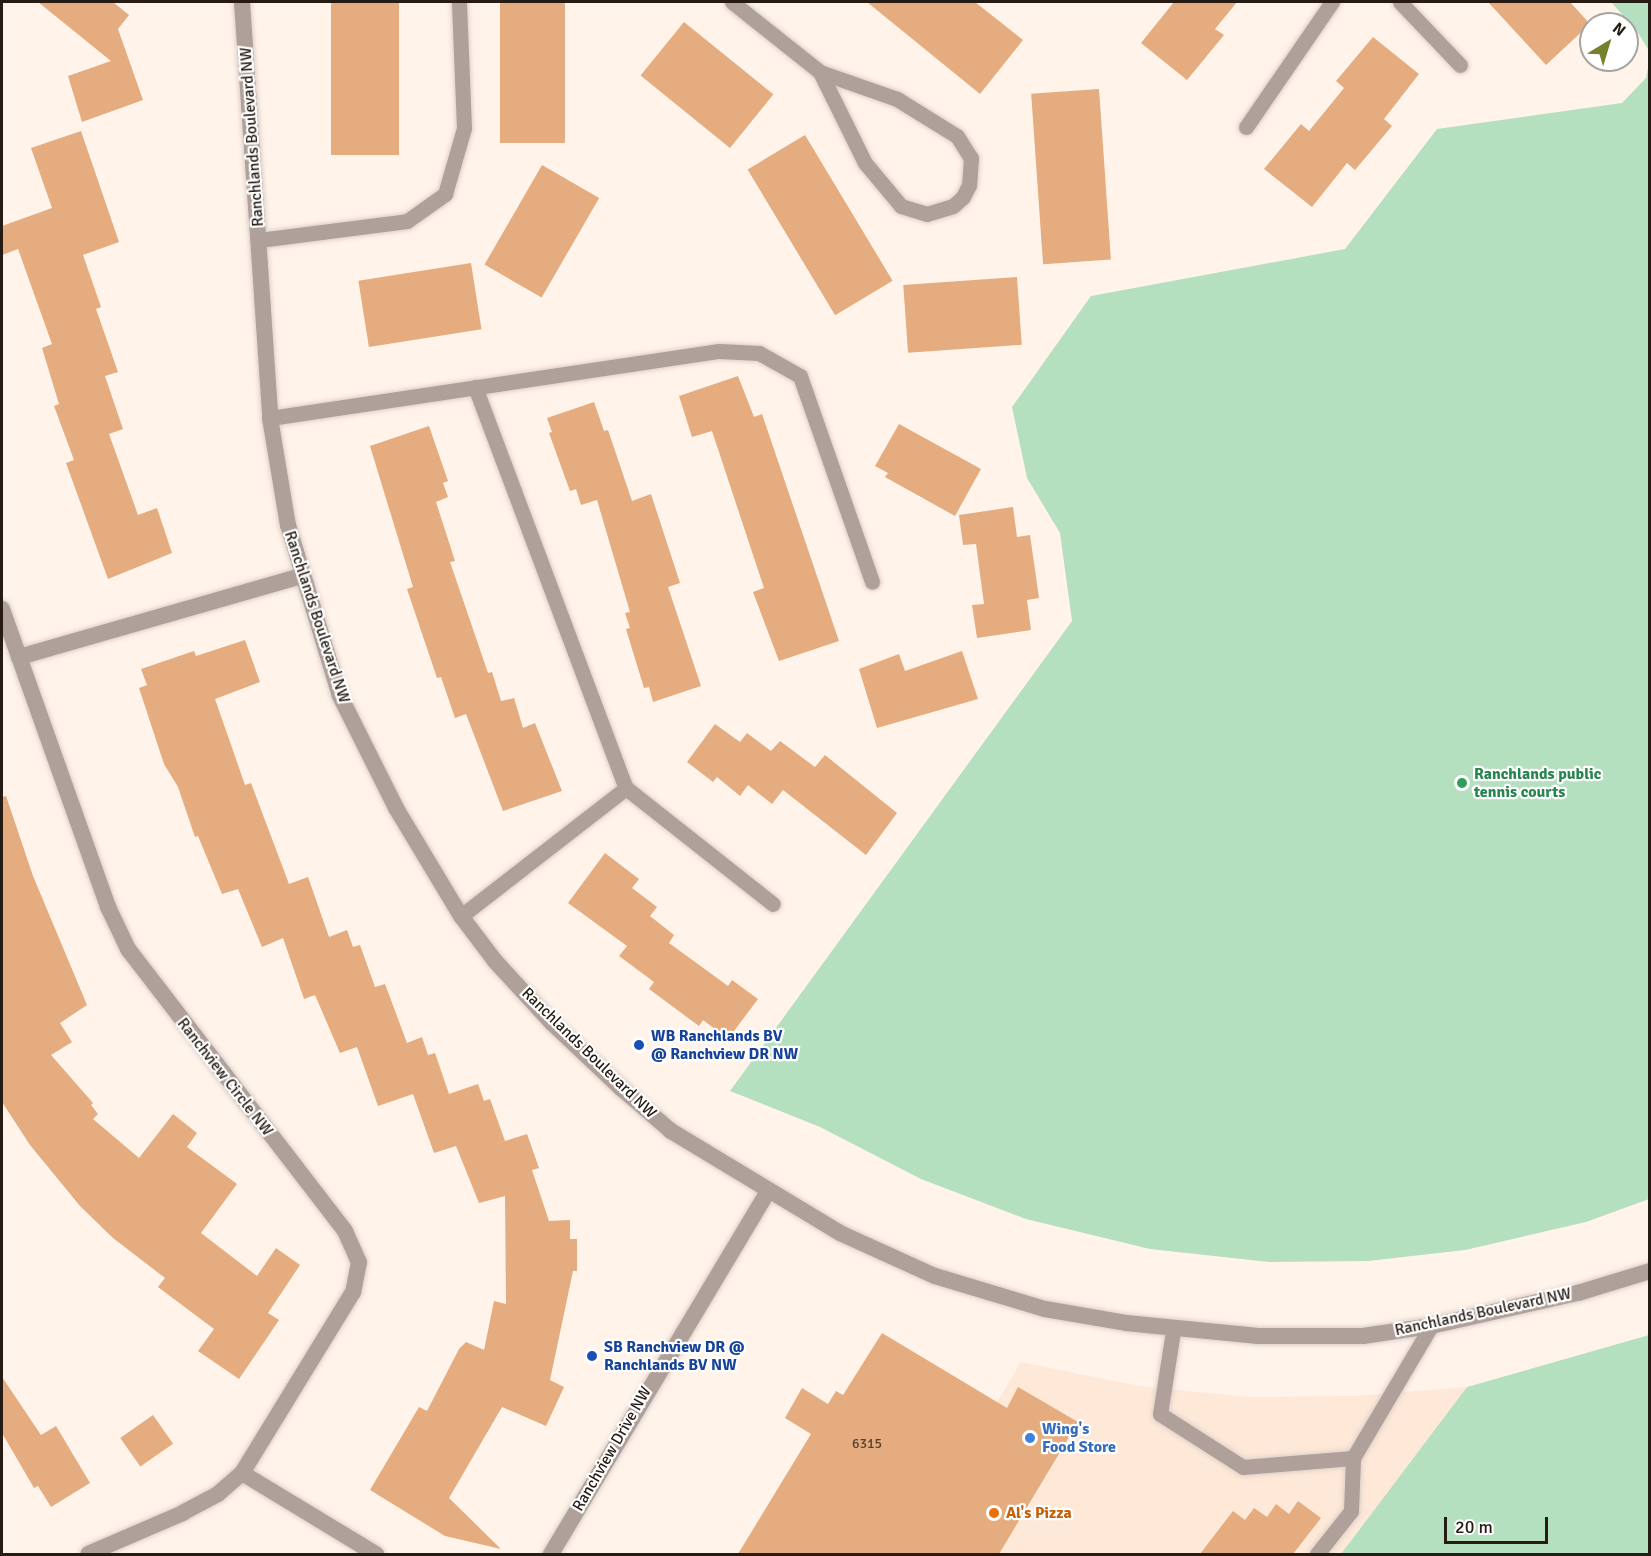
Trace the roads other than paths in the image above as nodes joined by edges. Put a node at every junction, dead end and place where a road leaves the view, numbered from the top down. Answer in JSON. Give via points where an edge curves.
{"nodes":[{"id":1,"x":242,"y":2,"type":"edge"},
{"id":2,"x":459,"y":2,"type":"edge"},
{"id":3,"x":732,"y":2,"type":"edge"},
{"id":4,"x":1332,"y":2,"type":"edge"},
{"id":5,"x":1400,"y":2,"type":"edge"},
{"id":6,"x":1460,"y":65,"type":"dead end"},
{"id":7,"x":820,"y":72,"type":"junction"},
{"id":8,"x":1246,"y":127,"type":"dead end"},
{"id":9,"x":259,"y":240,"type":"junction"},
{"id":10,"x":475,"y":387,"type":"junction"},
{"id":11,"x":270,"y":418,"type":"junction"},
{"id":12,"x":301,"y":576,"type":"junction"},
{"id":13,"x":872,"y":582,"type":"dead end"},
{"id":14,"x":2,"y":609,"type":"edge"},
{"id":15,"x":19,"y":657,"type":"junction"},
{"id":16,"x":626,"y":788,"type":"junction"},
{"id":17,"x":773,"y":904,"type":"dead end"},
{"id":18,"x":461,"y":916,"type":"junction"},
{"id":19,"x":768,"y":1191,"type":"junction"},
{"id":20,"x":1650,"y":1270,"type":"edge"},
{"id":21,"x":1431,"y":1326,"type":"junction"},
{"id":22,"x":1173,"y":1330,"type":"junction"},
{"id":23,"x":1353,"y":1458,"type":"junction"},
{"id":24,"x":242,"y":1473,"type":"junction"},
{"id":25,"x":88,"y":1554,"type":"edge"},
{"id":26,"x":376,"y":1554,"type":"edge"},
{"id":27,"x":551,"y":1554,"type":"edge"},
{"id":28,"x":1317,"y":1554,"type":"edge"}],
"edges":[{"from":1,"to":9,"type":"street","name":"Ranchlands Boulevard NW"},
{"from":2,"to":9,"type":"lane","via":[[464,128],[445,194],[407,221]]},
{"from":3,"to":7,"type":"lane"},
{"from":4,"to":8,"type":"lane"},
{"from":5,"to":6,"type":"lane"},
{"from":7,"to":7,"type":"lane","via":[[865,164],[901,206],[927,214],[953,206],[963,197],[969,185],[971,158],[957,136],[897,99]]},
{"from":9,"to":11,"type":"street","name":"Ranchlands Boulevard NW"},
{"from":10,"to":11,"type":"lane"},
{"from":10,"to":13,"type":"lane","via":[[718,351],[759,353],[800,376]]},
{"from":10,"to":16,"type":"lane"},
{"from":11,"to":12,"type":"street","name":"Ranchlands Boulevard NW"},
{"from":12,"to":15,"type":"street"},
{"from":12,"to":18,"type":"street","name":"Ranchlands Boulevard NW","via":[[340,696],[396,808]]},
{"from":14,"to":15,"type":"street","name":"Ranchview Circle NW"},
{"from":15,"to":24,"type":"street","name":"Ranchview Circle NW","via":[[108,906],[128,950],[345,1231],[359,1262],[353,1292]]},
{"from":16,"to":17,"type":"lane"},
{"from":16,"to":18,"type":"lane"},
{"from":18,"to":19,"type":"street","name":"Ranchlands Boulevard NW","via":[[495,961],[552,1023],[622,1089],[671,1131]]},
{"from":19,"to":22,"type":"street","name":"Ranchlands Boulevard NW","via":[[840,1233],[935,1276],[1045,1309]]},
{"from":19,"to":27,"type":"street","name":"Ranchview Drive NW"},
{"from":20,"to":21,"type":"street","name":"Ranchlands Boulevard NW","via":[[1578,1293]]},
{"from":21,"to":22,"type":"street","name":"Ranchlands Boulevard NW","via":[[1363,1336],[1258,1336]]},
{"from":21,"to":23,"type":"lane"},
{"from":22,"to":23,"type":"lane","via":[[1160,1414],[1243,1467]]},
{"from":23,"to":28,"type":"lane","via":[[1351,1511]]},
{"from":24,"to":25,"type":"street","name":"Ranchview Circle NW","via":[[218,1494],[183,1514]]},
{"from":24,"to":26,"type":"street"}]}
